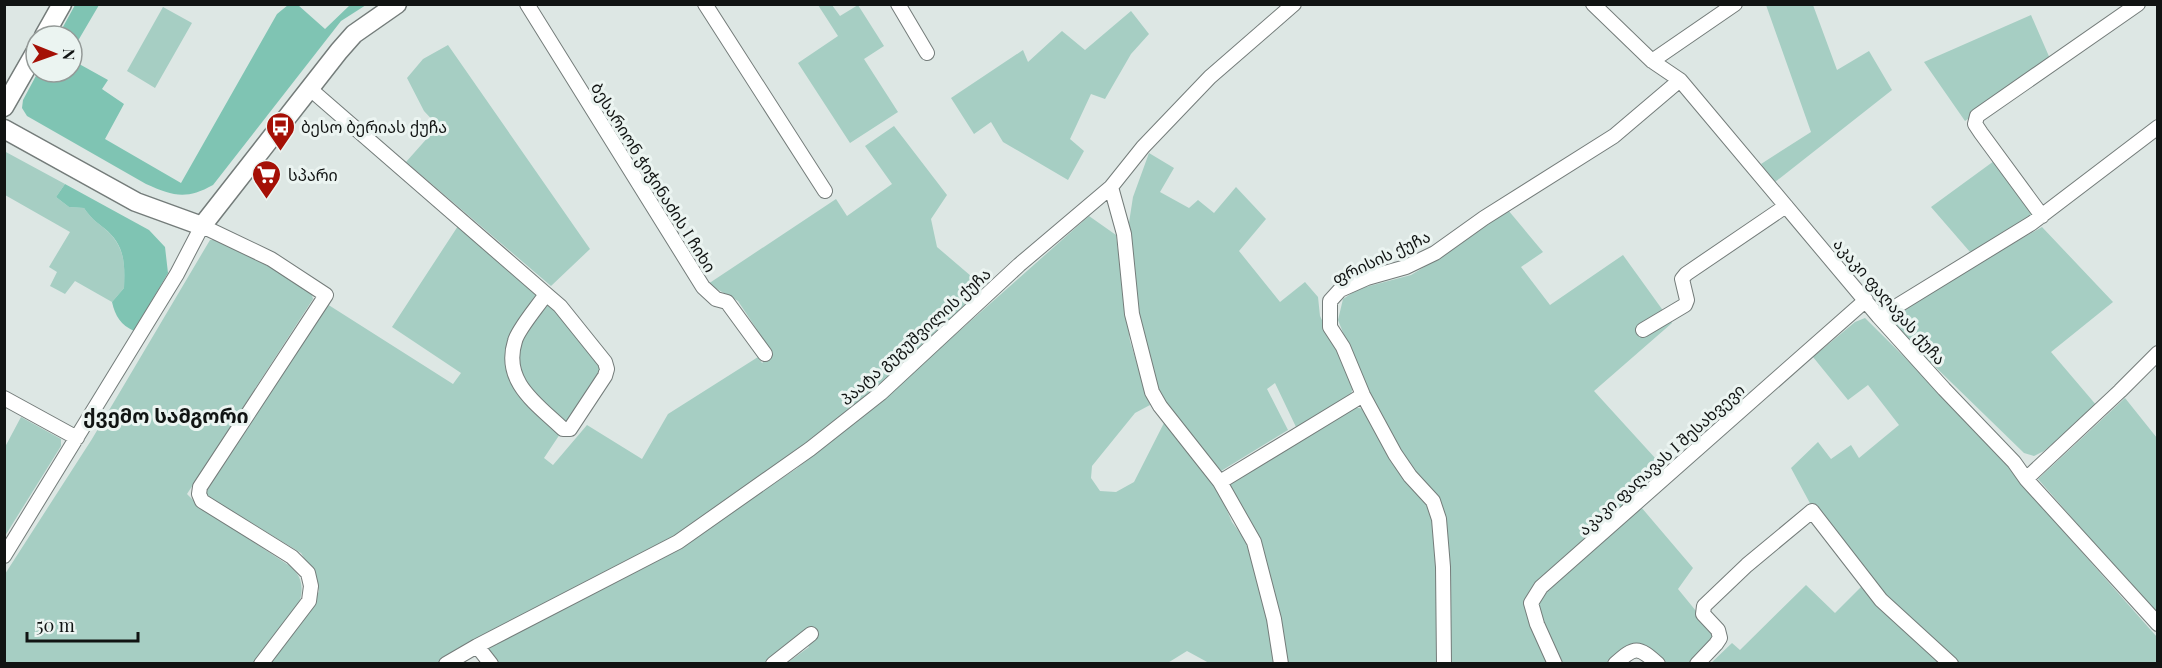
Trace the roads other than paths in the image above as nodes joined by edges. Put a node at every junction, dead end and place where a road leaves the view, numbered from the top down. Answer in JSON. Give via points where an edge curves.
{"nodes":[{"id":1,"x":62,"y":4,"type":"edge"},
{"id":2,"x":397,"y":4,"type":"edge"},
{"id":3,"x":527,"y":4,"type":"edge"},
{"id":4,"x":705,"y":4,"type":"edge"},
{"id":5,"x":898,"y":4,"type":"edge"},
{"id":6,"x":1294,"y":4,"type":"edge"},
{"id":7,"x":1593,"y":4,"type":"edge"},
{"id":8,"x":1735,"y":4,"type":"edge"},
{"id":9,"x":2138,"y":4,"type":"edge"},
{"id":10,"x":51,"y":24,"type":"edge"},
{"id":11,"x":927,"y":53,"type":"dead end"},
{"id":12,"x":1652,"y":61,"type":"junction"},
{"id":13,"x":24,"y":72,"type":"edge"},
{"id":14,"x":1680,"y":81,"type":"junction"},
{"id":15,"x":309,"y":88,"type":"junction"},
{"id":16,"x":4,"y":107,"type":"edge"},
{"id":17,"x":2157,"y":127,"type":"edge"},
{"id":18,"x":4,"y":129,"type":"edge"},
{"id":19,"x":1111,"y":187,"type":"junction"},
{"id":20,"x":825,"y":191,"type":"dead end"},
{"id":21,"x":1786,"y":206,"type":"junction"},
{"id":22,"x":2042,"y":216,"type":"junction"},
{"id":23,"x":202,"y":226,"type":"junction"},
{"id":24,"x":546,"y":294,"type":"junction"},
{"id":25,"x":1866,"y":300,"type":"junction"},
{"id":26,"x":1879,"y":317,"type":"junction"},
{"id":27,"x":1643,"y":330,"type":"dead end"},
{"id":28,"x":2157,"y":353,"type":"edge"},
{"id":29,"x":765,"y":354,"type":"dead end"},
{"id":30,"x":1363,"y":395,"type":"junction"},
{"id":31,"x":4,"y":398,"type":"edge"},
{"id":32,"x":77,"y":438,"type":"junction"},
{"id":33,"x":2026,"y":479,"type":"junction"},
{"id":34,"x":1220,"y":482,"type":"junction"},
{"id":35,"x":4,"y":556,"type":"edge"},
{"id":36,"x":2157,"y":624,"type":"edge"},
{"id":37,"x":810,"y":634,"type":"dead end"},
{"id":38,"x":477,"y":646,"type":"junction"},
{"id":39,"x":261,"y":663,"type":"edge"},
{"id":40,"x":446,"y":663,"type":"edge"},
{"id":41,"x":491,"y":663,"type":"edge"},
{"id":42,"x":773,"y":663,"type":"edge"},
{"id":43,"x":1281,"y":663,"type":"edge"},
{"id":44,"x":1444,"y":663,"type":"edge"},
{"id":45,"x":1555,"y":663,"type":"edge"},
{"id":46,"x":1615,"y":663,"type":"edge"},
{"id":47,"x":1658,"y":663,"type":"edge"},
{"id":48,"x":1697,"y":663,"type":"edge"},
{"id":49,"x":1951,"y":663,"type":"edge"}],
"edges":[{"from":1,"to":10,"type":"street"},
{"from":2,"to":15,"type":"street","via":[[354,34]]},
{"from":3,"to":29,"type":"street","name":"ბესარიონ ჭიჭინაძის I ჩიხი","via":[[703,287],[716,299],[727,302]]},
{"from":4,"to":20,"type":"street"},
{"from":5,"to":11,"type":"street"},
{"from":6,"to":19,"type":"street","name":"პაატა გუგუშვილის ქუჩა","via":[[1210,77]]},
{"from":7,"to":12,"type":"street","name":"აკაკი ფაღავას ქუჩა"},
{"from":8,"to":12,"type":"street"},
{"from":9,"to":22,"type":"street","via":[[1977,116],[1975,124]]},
{"from":12,"to":14,"type":"street","name":"აკაკი ფაღავას ქუჩა"},
{"from":13,"to":16,"type":"street"},
{"from":14,"to":21,"type":"street","name":"აკაკი ფაღავას ქუჩა"},
{"from":14,"to":30,"type":"street","name":"ფრისის ქუჩა","via":[[1614,136],[1435,253],[1340,291],[1330,301],[1330,327]]},
{"from":15,"to":23,"type":"street"},
{"from":15,"to":24,"type":"street"},
{"from":17,"to":22,"type":"street"},
{"from":18,"to":23,"type":"street","via":[[136,202]]},
{"from":19,"to":34,"type":"street","via":[[1124,234],[1132,314],[1152,392]]},
{"from":19,"to":38,"type":"street","name":"პაატა გუგუშვილის ქუჩა","via":[[1019,265],[881,393],[810,449],[678,542]]},
{"from":21,"to":25,"type":"street","name":"აკაკი ფაღავას ქუჩა"},
{"from":21,"to":27,"type":"street","via":[[1686,274],[1682,279],[1685,305]]},
{"from":22,"to":26,"type":"street"},
{"from":23,"to":32,"type":"street"},
{"from":23,"to":39,"type":"street","via":[[271,259],[327,295],[200,486],[202,501],[292,557],[308,573],[309,601]]},
{"from":24,"to":24,"type":"street","via":[[560,306],[607,369],[570,429],[563,429],[520,388],[512,367],[515,340]]},
{"from":25,"to":26,"type":"street","name":"აკაკი ფაღავას ქუჩა"},
{"from":25,"to":45,"type":"street","name":"აკაკი ფაღავას I შესახვევი","via":[[1541,587],[1531,603]]},
{"from":26,"to":33,"type":"street","name":"აკაკი ფაღავას ქუჩა"},
{"from":28,"to":33,"type":"street"},
{"from":30,"to":34,"type":"street"},
{"from":30,"to":44,"type":"street","name":"ფრისის ქუჩა","via":[[1395,454],[1433,501],[1442,557]]},
{"from":31,"to":32,"type":"street"},
{"from":32,"to":35,"type":"street"},
{"from":33,"to":36,"type":"street","name":"აკაკი ფაღავას ქუჩა"},
{"from":34,"to":43,"type":"street","via":[[1254,542]]},
{"from":37,"to":42,"type":"street"},
{"from":38,"to":40,"type":"street","name":"პაატა გუგუშვილის ქუჩა"},
{"from":38,"to":41,"type":"street"},
{"from":46,"to":47,"type":"street","via":[[1636,649]]},
{"from":48,"to":49,"type":"street","via":[[1720,638],[1703,614],[1704,606],[1812,511],[1881,600]]}]}
